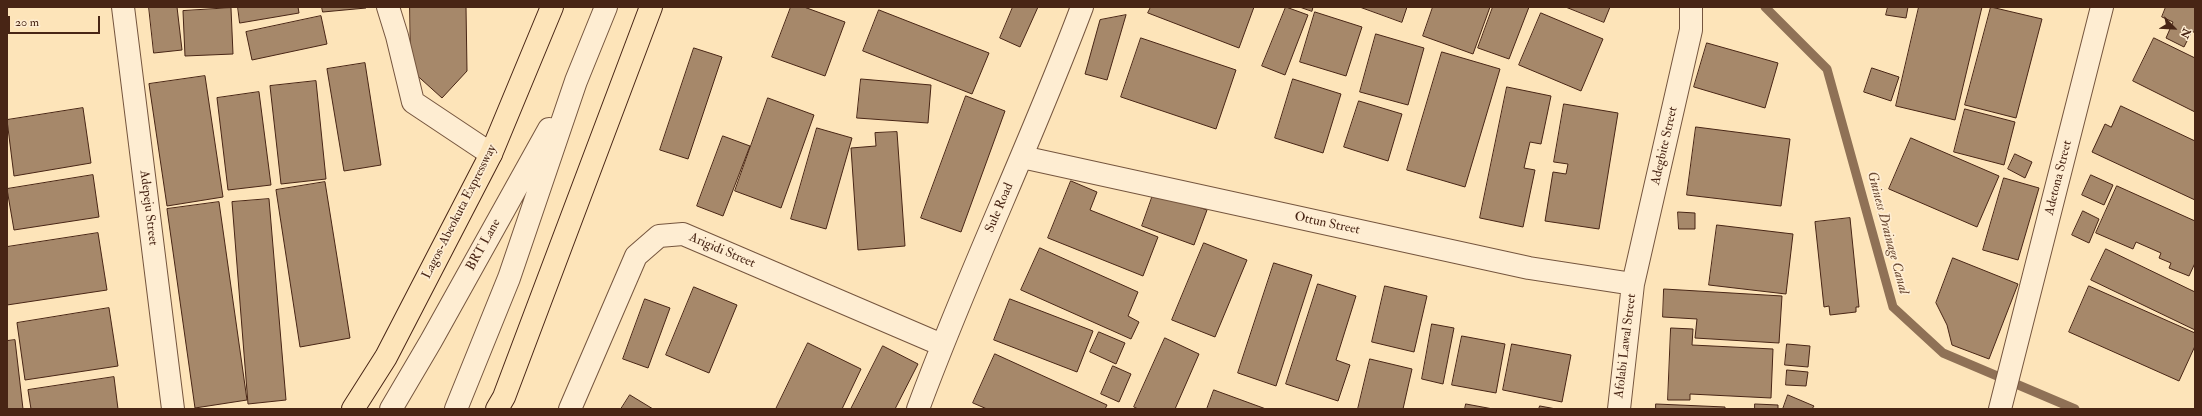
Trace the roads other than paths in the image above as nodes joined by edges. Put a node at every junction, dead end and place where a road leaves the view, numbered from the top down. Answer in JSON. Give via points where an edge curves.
{"nodes":[{"id":1,"x":123,"y":7,"type":"edge"},
{"id":2,"x":388,"y":7,"type":"edge"},
{"id":3,"x":552,"y":7,"type":"edge"},
{"id":4,"x":606,"y":7,"type":"edge"},
{"id":5,"x":651,"y":7,"type":"edge"},
{"id":6,"x":1082,"y":7,"type":"edge"},
{"id":7,"x":1691,"y":7,"type":"edge"},
{"id":8,"x":2102,"y":7,"type":"edge"},
{"id":9,"x":576,"y":81,"type":"junction"},
{"id":10,"x":491,"y":154,"type":"junction"},
{"id":11,"x":1022,"y":157,"type":"junction"},
{"id":12,"x":1633,"y":284,"type":"junction"},
{"id":13,"x":942,"y":345,"type":"junction"},
{"id":14,"x":173,"y":409,"type":"edge"},
{"id":15,"x":354,"y":409,"type":"edge"},
{"id":16,"x":391,"y":409,"type":"edge"},
{"id":17,"x":456,"y":409,"type":"edge"},
{"id":18,"x":497,"y":409,"type":"edge"},
{"id":19,"x":570,"y":409,"type":"edge"},
{"id":20,"x":918,"y":409,"type":"edge"},
{"id":21,"x":1619,"y":409,"type":"edge"},
{"id":22,"x":2000,"y":409,"type":"edge"}],
"edges":[{"from":1,"to":14,"type":"street","name":"Adepeju Street"},
{"from":2,"to":10,"type":"street","via":[[413,102]]},
{"from":3,"to":10,"type":"highway","name":"Lagos-Abeokuta Expressway"},
{"from":4,"to":9,"type":"street","name":"BRT Lane"},
{"from":5,"to":18,"type":"highway","via":[[504,397]]},
{"from":6,"to":11,"type":"street","name":"Sule Road"},
{"from":7,"to":12,"type":"street","name":"Adegbite Street","via":[[1691,30]]},
{"from":8,"to":22,"type":"street","name":"Adetona Street"},
{"from":9,"to":16,"type":"street","name":"BRT Lane"},
{"from":9,"to":17,"type":"street","name":"BRT Lane","via":[[509,278]]},
{"from":10,"to":15,"type":"highway","name":"Lagos-Abeokuta Expressway","via":[[386,356]]},
{"from":11,"to":12,"type":"street","name":"Ottun Street","via":[[1529,268]]},
{"from":11,"to":13,"type":"street","name":"Sule Road"},
{"from":12,"to":21,"type":"street","name":"Afolabi Lawal Street"},
{"from":13,"to":19,"type":"street","name":"Arigidi Street","via":[[683,234],[659,236],[636,256]]},
{"from":13,"to":20,"type":"street","name":"Sule Road"}]}
